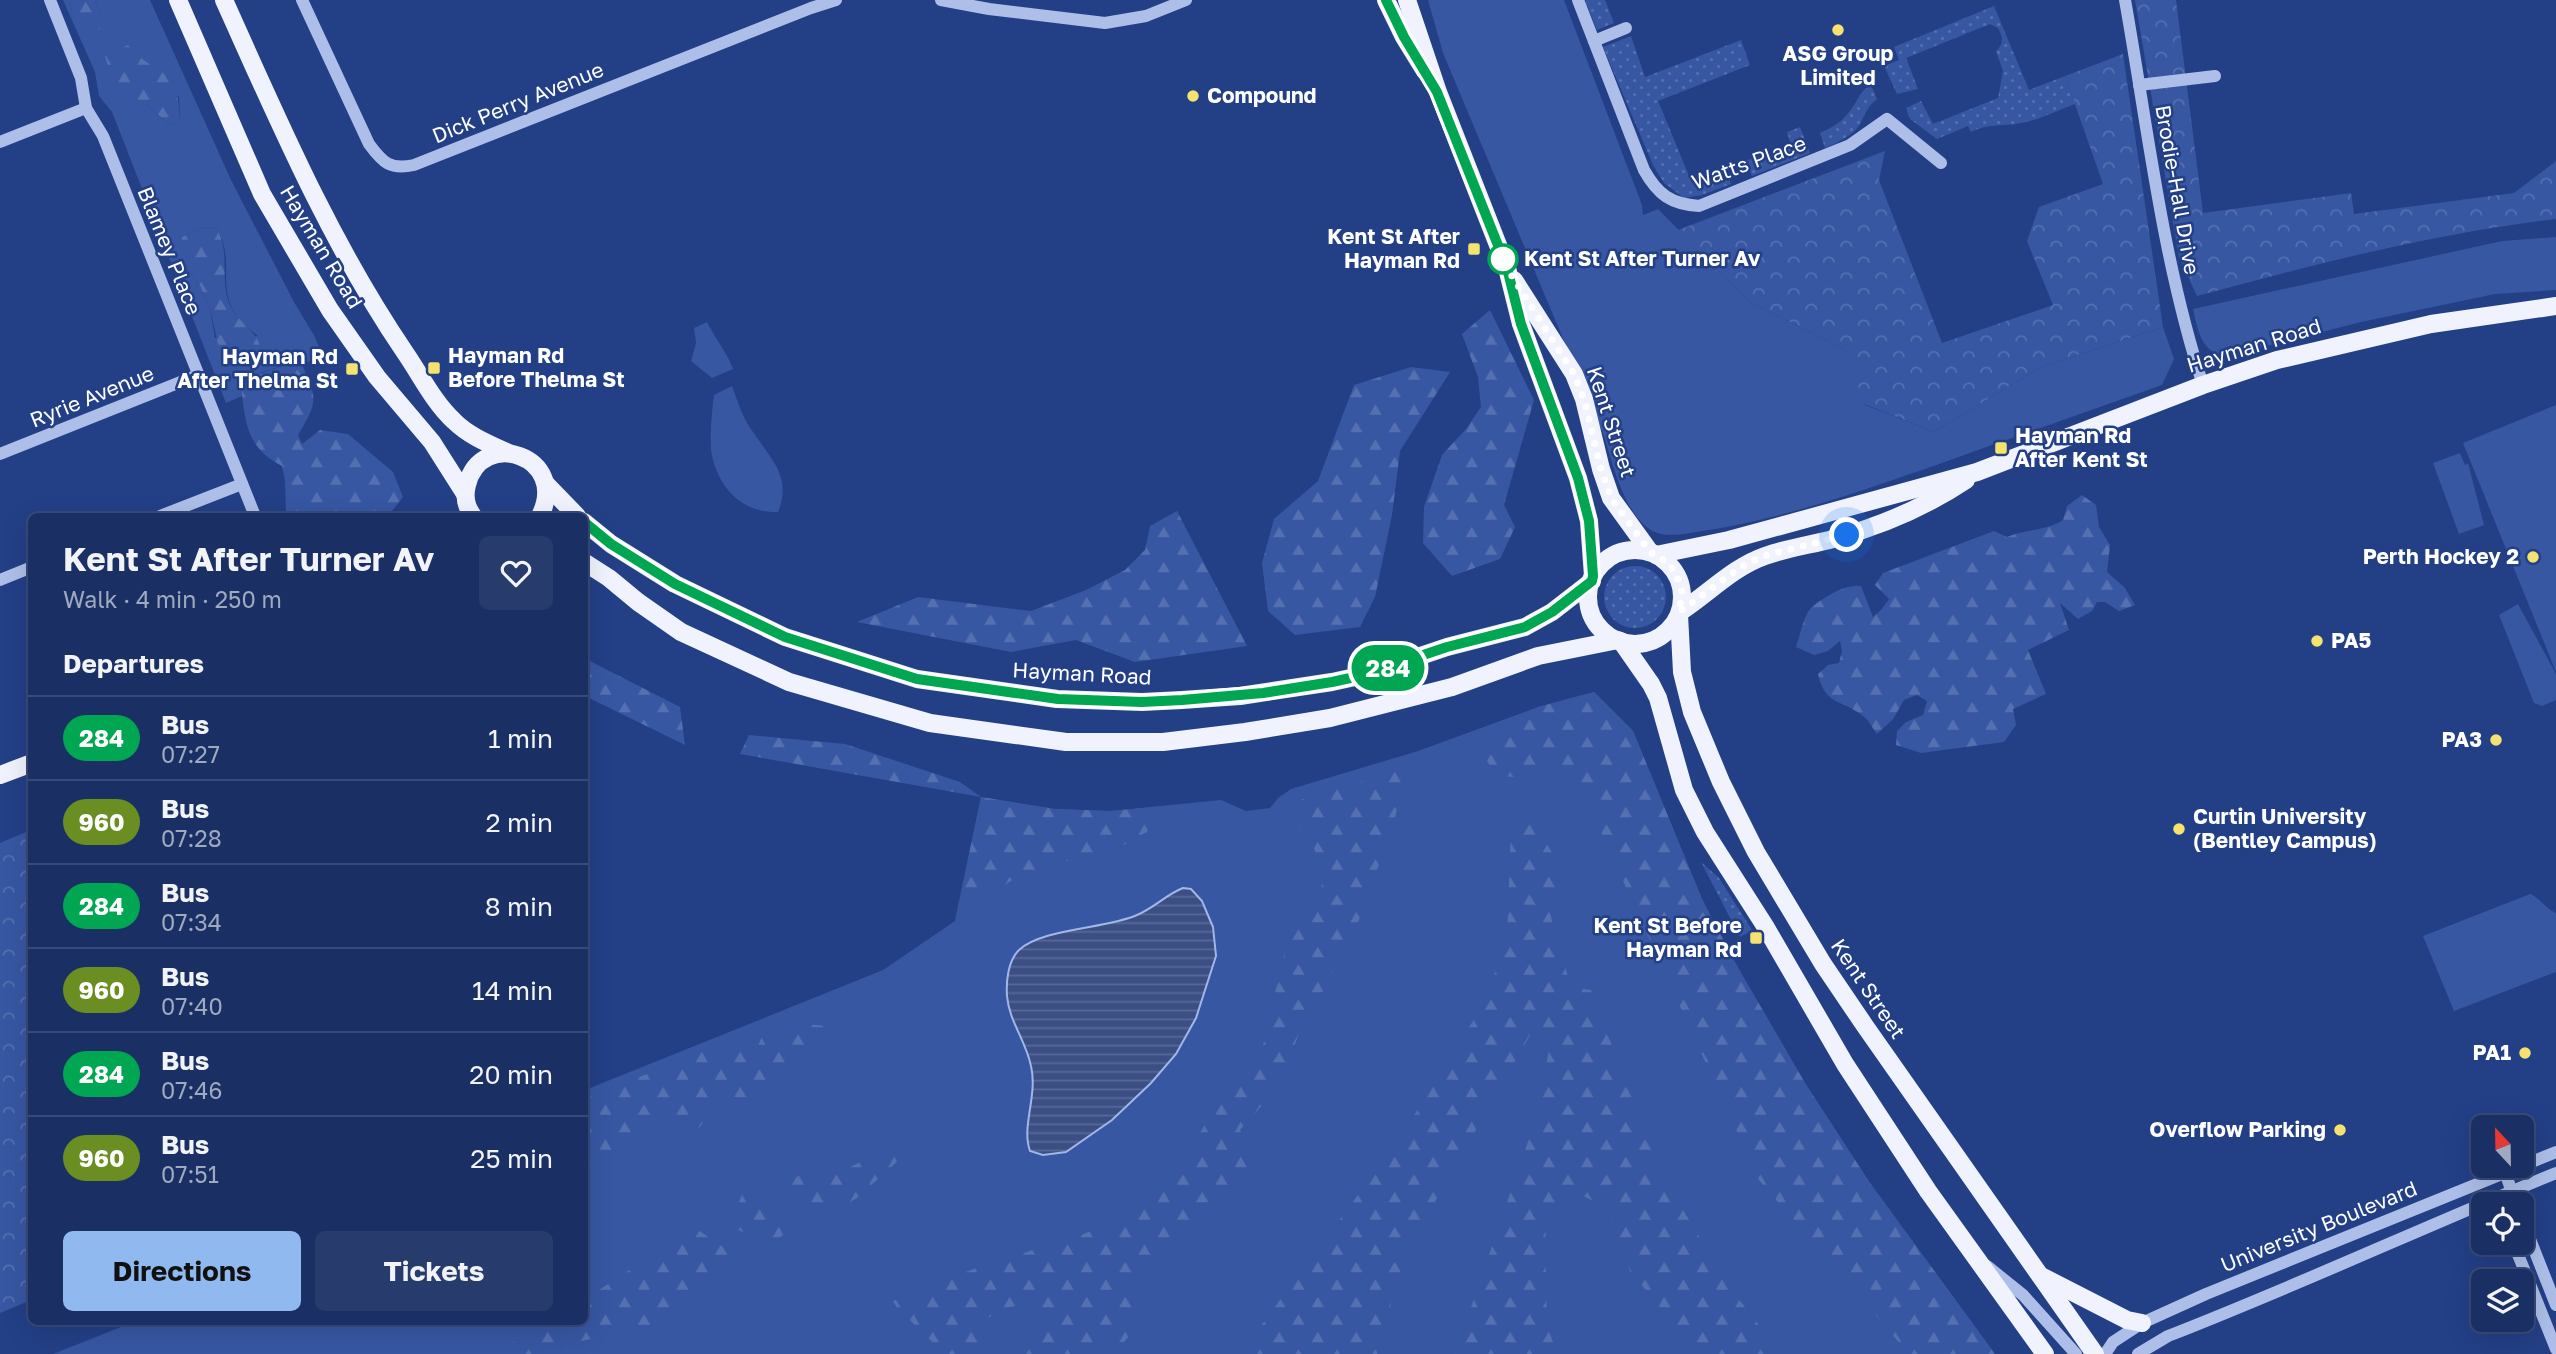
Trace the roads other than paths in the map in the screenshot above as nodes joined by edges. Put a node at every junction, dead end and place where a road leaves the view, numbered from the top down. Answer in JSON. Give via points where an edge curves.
{"nodes":[{"id":1,"x":50,"y":0,"type":"edge"},
{"id":2,"x":178,"y":0,"type":"edge"},
{"id":3,"x":224,"y":0,"type":"edge"},
{"id":4,"x":302,"y":0,"type":"edge"},
{"id":5,"x":836,"y":0,"type":"edge"},
{"id":6,"x":941,"y":0,"type":"edge"},
{"id":7,"x":1186,"y":0,"type":"edge"},
{"id":8,"x":1386,"y":0,"type":"edge"},
{"id":9,"x":1407,"y":0,"type":"edge"},
{"id":10,"x":1577,"y":0,"type":"edge"},
{"id":11,"x":2124,"y":0,"type":"edge"},
{"id":12,"x":989,"y":4,"type":"edge"},
{"id":13,"x":1626,"y":29,"type":"dead end"},
{"id":14,"x":1594,"y":41,"type":"junction"},
{"id":15,"x":2215,"y":76,"type":"dead end"},
{"id":16,"x":2138,"y":85,"type":"junction"},
{"id":17,"x":1437,"y":92,"type":"junction"},
{"id":18,"x":86,"y":108,"type":"junction"},
{"id":19,"x":0,"y":142,"type":"edge"},
{"id":20,"x":1941,"y":163,"type":"dead end"},
{"id":21,"x":1507,"y":268,"type":"junction"},
{"id":22,"x":2556,"y":306,"type":"edge"},
{"id":23,"x":198,"y":375,"type":"junction"},
{"id":24,"x":2203,"y":385,"type":"junction"},
{"id":25,"x":509,"y":453,"type":"junction"},
{"id":26,"x":0,"y":454,"type":"edge"},
{"id":27,"x":1977,"y":472,"type":"junction"},
{"id":28,"x":242,"y":484,"type":"junction"},
{"id":29,"x":546,"y":484,"type":"junction"},
{"id":30,"x":468,"y":504,"type":"edge"},
{"id":31,"x":168,"y":513,"type":"edge"},
{"id":32,"x":254,"y":513,"type":"edge"},
{"id":33,"x":542,"y":513,"type":"edge"},
{"id":34,"x":574,"y":513,"type":"edge"},
{"id":35,"x":588,"y":525,"type":"edge"},
{"id":36,"x":1653,"y":553,"type":"junction"},
{"id":37,"x":588,"y":565,"type":"edge"},
{"id":38,"x":28,"y":569,"type":"edge"},
{"id":39,"x":1592,"y":578,"type":"junction"},
{"id":40,"x":0,"y":580,"type":"edge"},
{"id":41,"x":1679,"y":613,"type":"junction"},
{"id":42,"x":1620,"y":640,"type":"junction"},
{"id":43,"x":28,"y":764,"type":"edge"},
{"id":44,"x":0,"y":775,"type":"edge"},
{"id":45,"x":2556,"y":1152,"type":"edge"},
{"id":46,"x":2534,"y":1161,"type":"edge"},
{"id":47,"x":2556,"y":1173,"type":"edge"},
{"id":48,"x":2492,"y":1178,"type":"edge"},
{"id":49,"x":2488,"y":1180,"type":"junction"},
{"id":50,"x":2493,"y":1192,"type":"edge"},
{"id":51,"x":2524,"y":1192,"type":"edge"},
{"id":52,"x":2471,"y":1210,"type":"edge"},
{"id":53,"x":2534,"y":1249,"type":"edge"},
{"id":54,"x":1975,"y":1255,"type":"junction"},
{"id":55,"x":2518,"y":1255,"type":"edge"},
{"id":56,"x":2040,"y":1276,"type":"junction"},
{"id":57,"x":2556,"y":1305,"type":"edge"},
{"id":58,"x":2142,"y":1323,"type":"junction"},
{"id":59,"x":2556,"y":1349,"type":"edge"},
{"id":60,"x":2045,"y":1354,"type":"edge"},
{"id":61,"x":2076,"y":1354,"type":"edge"},
{"id":62,"x":2095,"y":1354,"type":"edge"},
{"id":63,"x":2105,"y":1354,"type":"edge"},
{"id":64,"x":2138,"y":1354,"type":"edge"}],
"edges":[{"from":1,"to":18,"type":"street","name":"Blamey Place","via":[[81,78]]},
{"from":2,"to":30,"type":"main road","name":"Hayman Road","via":[[262,194],[330,310],[377,377],[432,442]]},
{"from":3,"to":25,"type":"main road","name":"Hayman Road","via":[[303,175],[386,325],[451,419],[471,435]]},
{"from":4,"to":5,"type":"street","name":"Dick Perry Avenue","via":[[369,144],[380,159],[401,168]]},
{"from":6,"to":12,"type":"street"},
{"from":7,"to":12,"type":"street","via":[[1146,16],[1105,23]]},
{"from":8,"to":17,"type":"main road","name":"Kent Street"},
{"from":9,"to":17,"type":"main road","name":"Kent Street"},
{"from":10,"to":14,"type":"street","name":"Watts Place"},
{"from":11,"to":16,"type":"street","name":"Brodie-Hall Drive"},
{"from":13,"to":14,"type":"street"},
{"from":14,"to":20,"type":"street","name":"Watts Place","via":[[1644,170],[1654,188],[1679,205],[1699,206],[1850,145],[1887,119]]},
{"from":15,"to":16,"type":"street"},
{"from":16,"to":24,"type":"street","name":"Brodie-Hall Drive","via":[[2172,274]]},
{"from":17,"to":21,"type":"main road","name":"Kent Street"},
{"from":18,"to":19,"type":"street"},
{"from":18,"to":23,"type":"street","name":"Blamey Place","via":[[103,136]]},
{"from":21,"to":36,"type":"main road","name":"Kent Street","via":[[1574,374],[1611,498]]},
{"from":21,"to":39,"type":"main road","name":"Kent Street","via":[[1521,324],[1578,478],[1589,521]]},
{"from":22,"to":24,"type":"main road","name":"Hayman Road","via":[[2379,335],[2277,360]]},
{"from":23,"to":26,"type":"street","name":"Ryrie Avenue"},
{"from":23,"to":28,"type":"street","name":"Blamey Place"},
{"from":24,"to":27,"type":"main road","name":"Hayman Road"},
{"from":25,"to":29,"type":"main road","name":"Hayman Road","via":[[532,462]]},
{"from":25,"to":30,"type":"main road","via":[[485,459],[475,467],[469,478]]},
{"from":27,"to":36,"type":"main road","name":"Hayman Road","via":[[1730,540]]},
{"from":27,"to":41,"type":"main road","name":"Hayman Road","via":[[1926,506],[1894,520],[1763,556]]},
{"from":28,"to":31,"type":"street"},
{"from":28,"to":32,"type":"street","name":"Blamey Place"},
{"from":29,"to":33,"type":"main road"},
{"from":29,"to":34,"type":"main road"},
{"from":35,"to":39,"type":"main road","name":"Hayman Road","via":[[675,584],[785,637],[917,679],[1058,699],[1182,700],[1332,682],[1525,627],[1552,612]]},
{"from":36,"to":39,"type":"main road","via":[[1636,550],[1614,555]]},
{"from":36,"to":41,"type":"main road","via":[[1667,562],[1679,579]]},
{"from":37,"to":42,"type":"main road","via":[[681,632],[789,682],[930,723],[1066,742],[1163,742],[1330,718],[1452,687],[1538,656]]},
{"from":38,"to":40,"type":"street"},
{"from":39,"to":42,"type":"main road","via":[[1589,598],[1593,616],[1603,631]]},
{"from":41,"to":42,"type":"main road","via":[[1658,637],[1636,643]]},
{"from":41,"to":56,"type":"main road","name":"Kent Street","via":[[1682,672],[1692,712],[1720,782],[1756,852],[1823,964]]},
{"from":42,"to":54,"type":"main road","via":[[1658,698],[1684,790],[1705,832],[1844,1064]]},
{"from":43,"to":44,"type":"main road"},
{"from":45,"to":46,"type":"street","name":"University Boulevard"},
{"from":47,"to":51,"type":"street","name":"University Boulevard"},
{"from":48,"to":49,"type":"street","name":"University Boulevard"},
{"from":49,"to":50,"type":"street"},
{"from":49,"to":58,"type":"street","name":"University Boulevard"},
{"from":52,"to":64,"type":"street","name":"University Boulevard","via":[[2168,1336]]},
{"from":53,"to":57,"type":"street"},
{"from":54,"to":60,"type":"main road"},
{"from":54,"to":61,"type":"street","via":[[2023,1295]]},
{"from":55,"to":59,"type":"street"},
{"from":56,"to":58,"type":"main road","via":[[2127,1320]]},
{"from":56,"to":62,"type":"main road","name":"Kent Street"},
{"from":58,"to":63,"type":"street","name":"University Boulevard","via":[[2113,1342]]}]}
